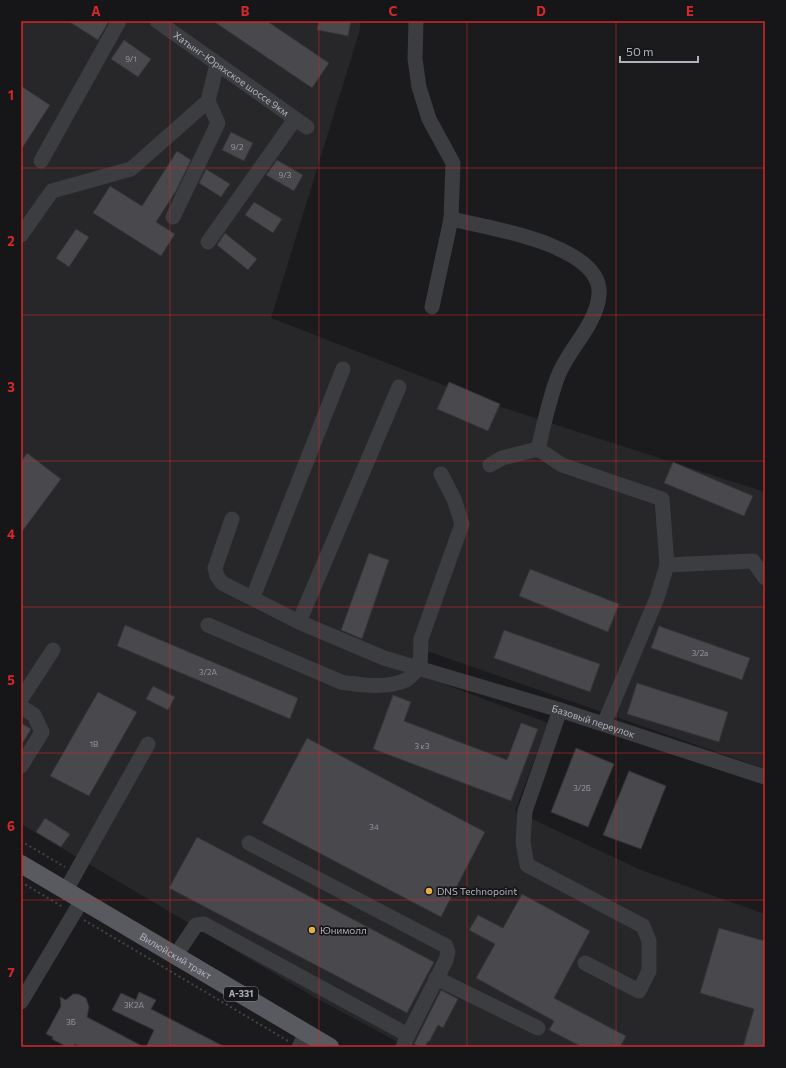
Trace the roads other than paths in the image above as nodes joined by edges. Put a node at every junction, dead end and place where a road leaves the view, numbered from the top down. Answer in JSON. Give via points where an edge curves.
{"nodes":[{"id":1,"x":119,"y":21,"type":"edge"},
{"id":2,"x":157,"y":21,"type":"edge"},
{"id":3,"x":416,"y":21,"type":"edge"},
{"id":4,"x":217,"y":64,"type":"junction"},
{"id":5,"x":208,"y":101,"type":"junction"},
{"id":6,"x":41,"y":161,"type":"dead end"},
{"id":7,"x":173,"y":217,"type":"dead end"},
{"id":8,"x":451,"y":219,"type":"junction"},
{"id":9,"x":21,"y":235,"type":"edge"},
{"id":10,"x":208,"y":242,"type":"dead end"},
{"id":11,"x":432,"y":307,"type":"dead end"},
{"id":12,"x":343,"y":369,"type":"dead end"},
{"id":13,"x":399,"y":387,"type":"dead end"},
{"id":14,"x":538,"y":450,"type":"junction"},
{"id":15,"x":490,"y":465,"type":"dead end"},
{"id":16,"x":441,"y":474,"type":"dead end"},
{"id":17,"x":232,"y":519,"type":"dead end"},
{"id":18,"x":667,"y":565,"type":"junction"},
{"id":19,"x":765,"y":578,"type":"edge"},
{"id":20,"x":253,"y":597,"type":"junction"},
{"id":21,"x":299,"y":622,"type":"junction"},
{"id":22,"x":208,"y":625,"type":"dead end"},
{"id":23,"x":53,"y":650,"type":"dead end"},
{"id":24,"x":420,"y":667,"type":"junction"},
{"id":25,"x":21,"y":699,"type":"edge"},
{"id":26,"x":21,"y":707,"type":"edge"},
{"id":27,"x":560,"y":710,"type":"junction"},
{"id":28,"x":604,"y":724,"type":"junction"},
{"id":29,"x":148,"y":744,"type":"dead end"},
{"id":30,"x":21,"y":766,"type":"edge"},
{"id":31,"x":765,"y":776,"type":"edge"},
{"id":32,"x":249,"y":843,"type":"dead end"},
{"id":33,"x":21,"y":864,"type":"edge"},
{"id":34,"x":66,"y":890,"type":"junction"},
{"id":35,"x":78,"y":907,"type":"junction"},
{"id":36,"x":176,"y":955,"type":"junction"},
{"id":37,"x":585,"y":963,"type":"dead end"},
{"id":38,"x":436,"y":978,"type":"junction"},
{"id":39,"x":21,"y":1002,"type":"edge"},
{"id":40,"x":538,"y":1028,"type":"dead end"},
{"id":41,"x":299,"y":1041,"type":"edge"},
{"id":42,"x":406,"y":1041,"type":"edge"},
{"id":43,"x":330,"y":1047,"type":"edge"}],
"edges":[{"from":1,"to":6,"type":"street"},
{"from":2,"to":4,"type":"street","name":"Хатынг-Юряхское шоссе 9км"},
{"from":3,"to":8,"type":"street","via":[[415,59],[419,86],[428,119],[453,163]]},
{"from":4,"to":5,"type":"street"},
{"from":4,"to":10,"type":"street","name":"Хатынг-Юряхское шоссе 9км","via":[[301,123]]},
{"from":5,"to":7,"type":"street","via":[[218,123]]},
{"from":5,"to":9,"type":"street","via":[[131,169],[52,191]]},
{"from":8,"to":11,"type":"street"},
{"from":8,"to":14,"type":"street","via":[[522,236],[568,252],[582,261],[598,284],[599,294],[585,333],[558,375]]},
{"from":12,"to":20,"type":"street"},
{"from":13,"to":21,"type":"street"},
{"from":14,"to":15,"type":"street","via":[[502,458]]},
{"from":14,"to":18,"type":"street","via":[[562,465],[662,499]]},
{"from":16,"to":24,"type":"street","via":[[454,499],[462,524],[420,639]]},
{"from":17,"to":20,"type":"street","name":"Базовый переулок","via":[[215,568],[217,576],[222,583]]},
{"from":18,"to":19,"type":"street","via":[[753,561]]},
{"from":18,"to":28,"type":"street","via":[[657,598]]},
{"from":20,"to":21,"type":"street","name":"Базовый переулок"},
{"from":21,"to":24,"type":"street","name":"Базовый переулок","via":[[384,658]]},
{"from":22,"to":24,"type":"street","via":[[341,682],[390,685],[408,680]]},
{"from":23,"to":25,"type":"street"},
{"from":24,"to":27,"type":"street","name":"Базовый переулок","via":[[514,698]]},
{"from":26,"to":30,"type":"street","via":[[34,714],[42,732]]},
{"from":27,"to":28,"type":"street","name":"Базовый переулок"},
{"from":27,"to":37,"type":"street","via":[[526,811],[523,842],[527,865],[643,926],[649,941],[650,971],[639,991]]},
{"from":28,"to":31,"type":"street","name":"Базовый переулок"},
{"from":29,"to":34,"type":"street"},
{"from":32,"to":38,"type":"street","via":[[446,946],[448,952]]},
{"from":33,"to":34,"type":"main road","name":"Вилюйский тракт","number":"А-331"},
{"from":34,"to":35,"type":"main road","name":"Вилюйский тракт","number":"А-331"},
{"from":35,"to":36,"type":"main road","name":"Вилюйский тракт","number":"А-331"},
{"from":35,"to":39,"type":"street"},
{"from":36,"to":41,"type":"main road","name":"Вилюйский тракт","number":"А-331"},
{"from":36,"to":42,"type":"street","via":[[196,925],[204,924]]},
{"from":38,"to":40,"type":"street"},
{"from":38,"to":42,"type":"street"},
{"from":41,"to":43,"type":"main road","name":"Вилюйский тракт","number":"А-331"}]}
